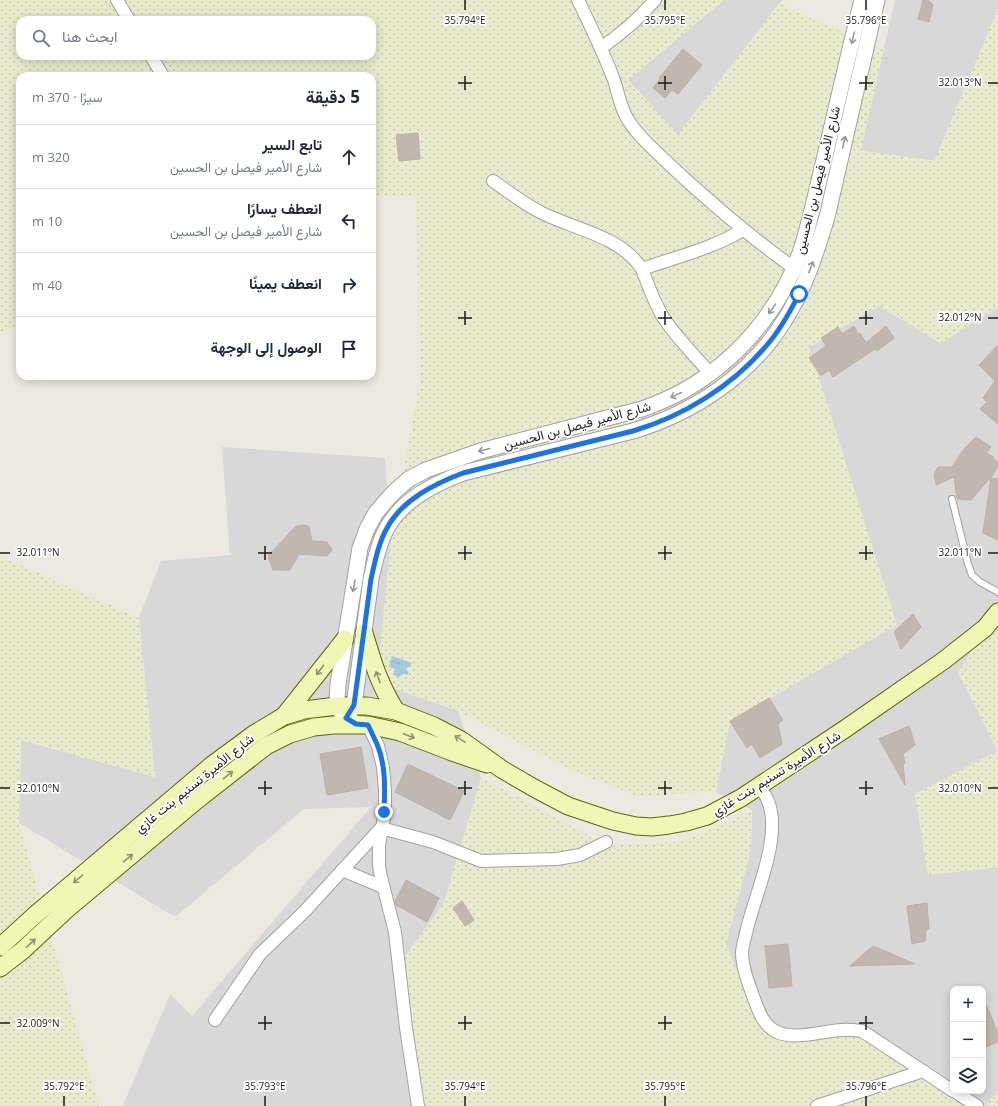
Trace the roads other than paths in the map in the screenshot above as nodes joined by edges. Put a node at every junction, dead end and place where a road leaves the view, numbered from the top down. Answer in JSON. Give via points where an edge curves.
{"nodes":[{"id":1,"x":117,"y":0,"type":"edge"},
{"id":2,"x":578,"y":0,"type":"edge"},
{"id":3,"x":655,"y":0,"type":"edge"},
{"id":4,"x":862,"y":0,"type":"edge"},
{"id":5,"x":877,"y":0,"type":"edge"},
{"id":6,"x":127,"y":16,"type":"edge"},
{"id":7,"x":601,"y":48,"type":"junction"},
{"id":8,"x":153,"y":60,"type":"edge"},
{"id":9,"x":161,"y":72,"type":"edge"},
{"id":10,"x":493,"y":181,"type":"dead end"},
{"id":11,"x":743,"y":230,"type":"junction"},
{"id":12,"x":794,"y":268,"type":"junction"},
{"id":13,"x":642,"y":269,"type":"junction"},
{"id":14,"x":710,"y":373,"type":"junction"},
{"id":15,"x":952,"y":499,"type":"dead end"},
{"id":16,"x":998,"y":592,"type":"edge"},
{"id":17,"x":998,"y":612,"type":"edge"},
{"id":18,"x":364,"y":633,"type":"junction"},
{"id":19,"x":345,"y":639,"type":"junction"},
{"id":20,"x":396,"y":711,"type":"junction"},
{"id":21,"x":343,"y":713,"type":"junction"},
{"id":22,"x":284,"y":716,"type":"junction"},
{"id":23,"x":368,"y":725,"type":"junction"},
{"id":24,"x":503,"y":770,"type":"junction"},
{"id":25,"x":758,"y":786,"type":"junction"},
{"id":26,"x":381,"y":828,"type":"junction"},
{"id":27,"x":606,"y":842,"type":"dead end"},
{"id":28,"x":342,"y":870,"type":"junction"},
{"id":29,"x":383,"y":887,"type":"junction"},
{"id":30,"x":0,"y":946,"type":"edge"},
{"id":31,"x":0,"y":968,"type":"edge"},
{"id":32,"x":215,"y":1020,"type":"dead end"},
{"id":33,"x":923,"y":1070,"type":"junction"},
{"id":34,"x":950,"y":1089,"type":"edge"},
{"id":35,"x":958,"y":1094,"type":"edge"},
{"id":36,"x":418,"y":1106,"type":"edge"},
{"id":37,"x":817,"y":1106,"type":"edge"},
{"id":38,"x":977,"y":1106,"type":"edge"}],
"edges":[{"from":1,"to":6,"type":"street"},
{"from":2,"to":7,"type":"street"},
{"from":3,"to":7,"type":"street","via":[[640,17]]},
{"from":4,"to":12,"type":"street","name":"شارع الأمير فيصل بن الحسين","one_way":true,"via":[[810,218]]},
{"from":18,"to":5,"type":"street","name":"شارع الأمير فيصل بن الحسين","one_way":true,"via":[[371,579],[387,528],[398,513],[430,487],[463,473],[652,426],[715,392],[767,345],[799,294],[818,248]]},
{"from":7,"to":11,"type":"street","via":[[623,112],[632,125],[696,189]]},
{"from":8,"to":9,"type":"street"},
{"from":10,"to":13,"type":"street","via":[[542,213],[615,243],[635,259]]},
{"from":11,"to":12,"type":"street"},
{"from":11,"to":13,"type":"street","via":[[704,249]]},
{"from":12,"to":14,"type":"street","name":"شارع الأمير فيصل بن الحسين","one_way":true,"via":[[779,298],[762,322],[747,340]]},
{"from":13,"to":14,"type":"street","via":[[663,317]]},
{"from":14,"to":19,"type":"street","name":"شارع الأمير فيصل بن الحسين","one_way":true,"via":[[683,391],[642,409],[480,451],[426,470],[409,479],[375,514],[360,548]]},
{"from":15,"to":16,"type":"lane","via":[[972,575]]},
{"from":17,"to":25,"type":"main road","name":"شارع الأميرة تسنيم بنت غازي","via":[[985,628],[943,661]]},
{"from":20,"to":18,"type":"main road","one_way":true,"via":[[378,678]]},
{"from":18,"to":21,"type":"street","name":"شارع الأمير فيصل بن الحسين"},
{"from":19,"to":21,"type":"street","name":"شارع الأمير فيصل بن الحسين","via":[[338,684]]},
{"from":19,"to":22,"type":"main road","one_way":true},
{"from":20,"to":21,"type":"main road","name":"شارع الأميرة تسنيم بنت غازي"},
{"from":24,"to":20,"type":"main road","name":"شارع الأميرة تسنيم بنت غازي","one_way":true,"via":[[461,740]]},
{"from":21,"to":22,"type":"main road","name":"شارع الأميرة تسنيم بنت غازي","via":[[320,707]]},
{"from":21,"to":23,"type":"main road","name":"شارع الأميرة تسنيم بنت غازي"},
{"from":31,"to":21,"type":"main road","name":"شارع الأميرة تسنيم بنت غازي","one_way":true,"via":[[197,800],[266,746],[279,738]]},
{"from":22,"to":30,"type":"main road","name":"شارع الأميرة تسنيم بنت غازي","one_way":true,"via":[[212,765]]},
{"from":23,"to":24,"type":"main road","name":"شارع الأميرة تسنيم بنت غازي","one_way":true,"via":[[400,732]]},
{"from":23,"to":26,"type":"street","via":[[378,746],[383,767],[385,790]]},
{"from":24,"to":25,"type":"main road","name":"شارع الأميرة تسنيم بنت غازي","via":[[568,806],[636,826],[686,822],[707,816]]},
{"from":25,"to":33,"type":"street","via":[[768,800],[772,815],[772,837],[744,938],[742,959],[761,1017],[775,1031],[784,1035],[797,1036],[842,1029],[862,1031]]},
{"from":26,"to":27,"type":"street","via":[[433,842],[481,860],[558,859],[580,855]]},
{"from":26,"to":28,"type":"street"},
{"from":26,"to":29,"type":"street","via":[[379,855]]},
{"from":28,"to":29,"type":"street"},
{"from":28,"to":32,"type":"street","via":[[304,912],[260,954]]},
{"from":29,"to":36,"type":"street","via":[[394,932]]},
{"from":33,"to":34,"type":"street"},
{"from":33,"to":37,"type":"street"},
{"from":35,"to":38,"type":"street"}]}
